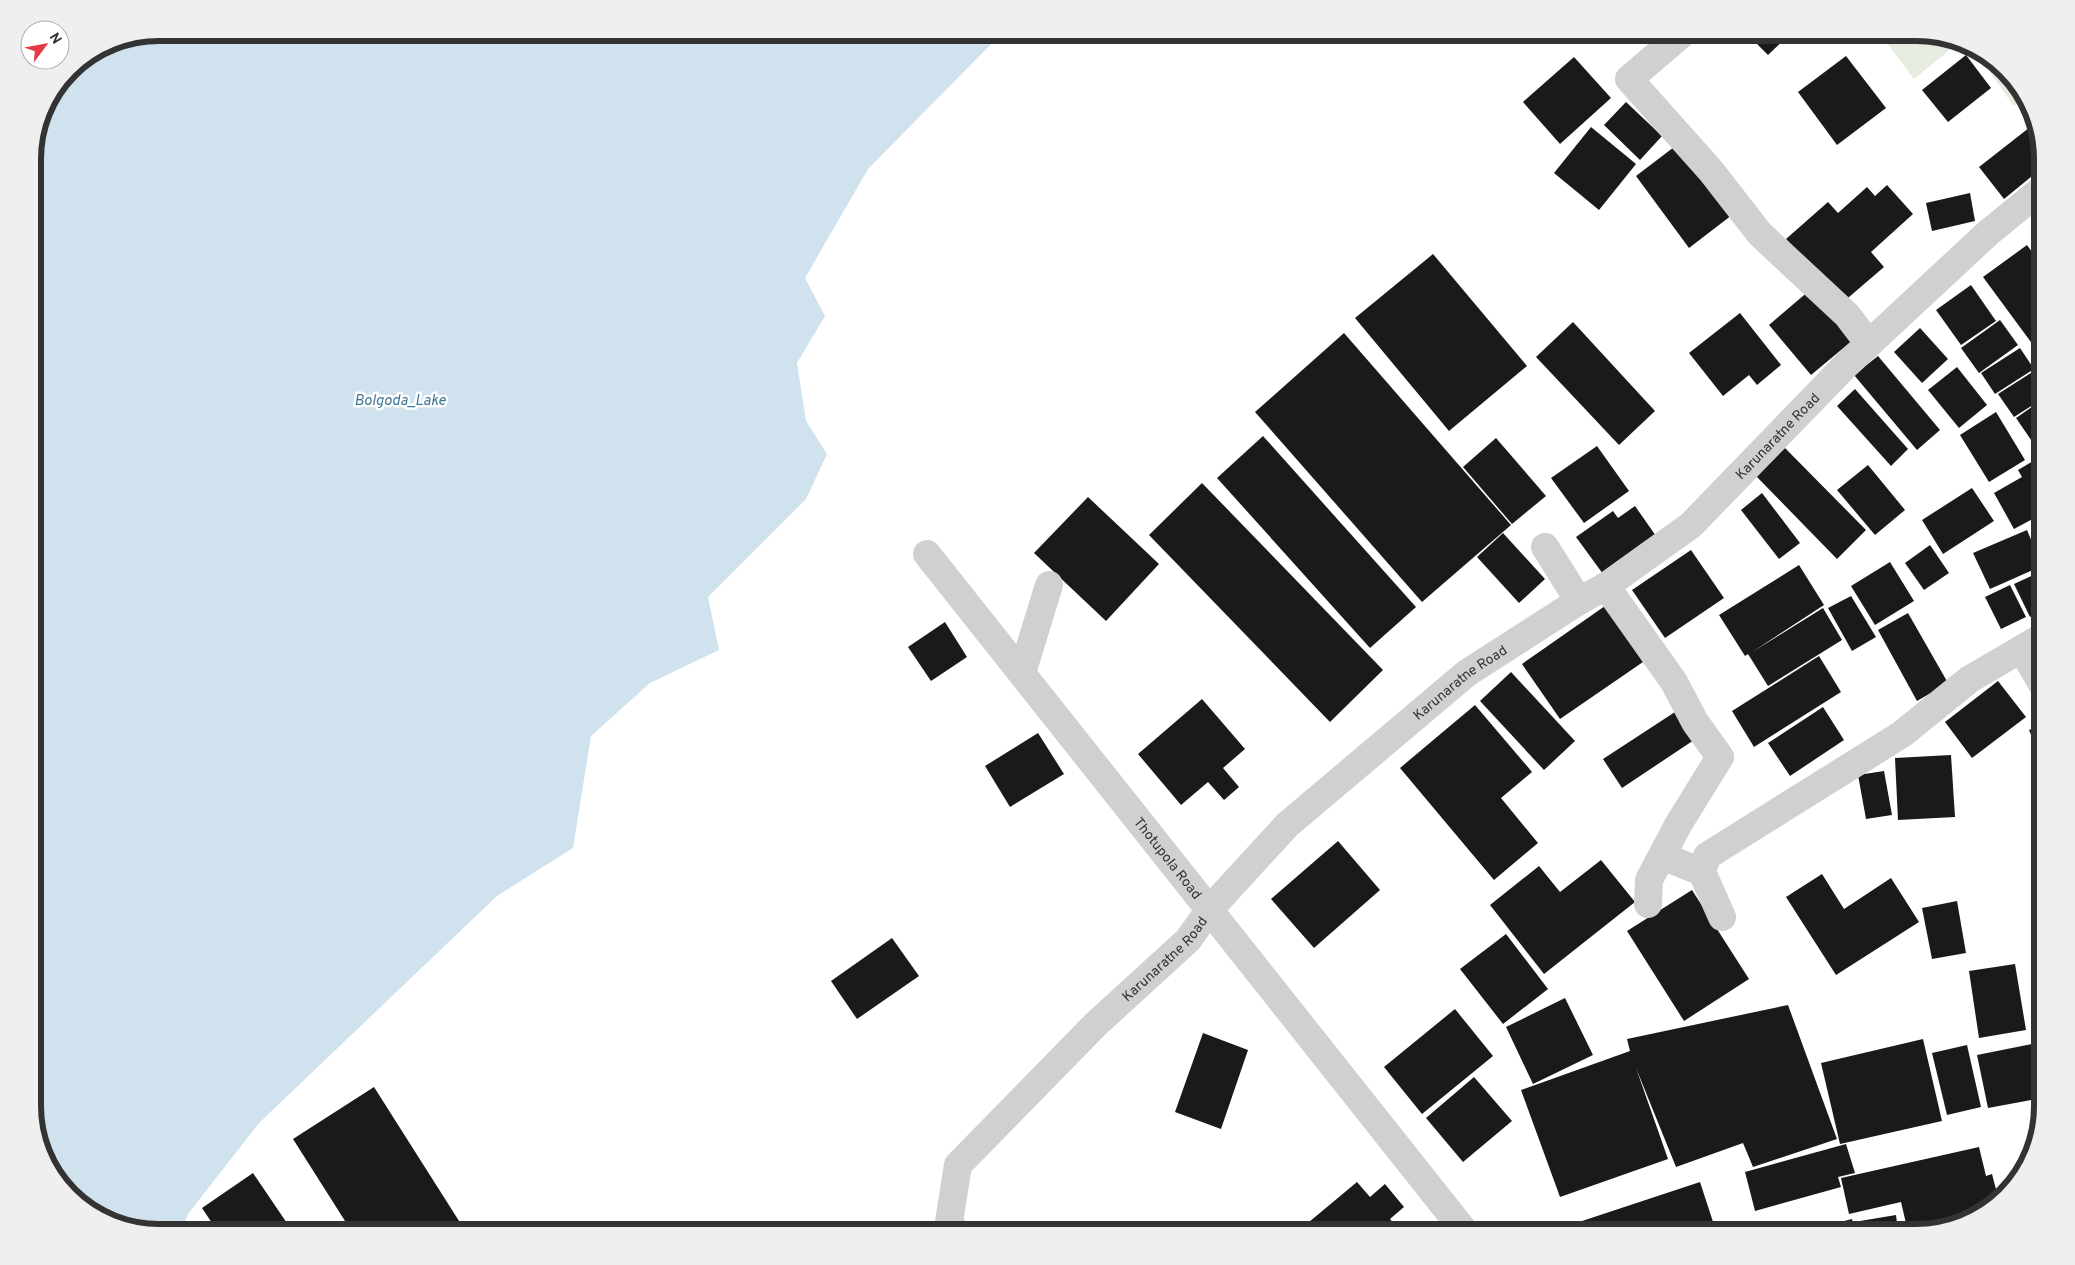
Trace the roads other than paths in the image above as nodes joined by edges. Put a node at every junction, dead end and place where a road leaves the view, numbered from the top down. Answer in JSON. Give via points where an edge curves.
{"nodes":[{"id":1,"x":1673,"y":41,"type":"edge"},
{"id":2,"x":2033,"y":196,"type":"edge"},
{"id":3,"x":1869,"y":344,"type":"junction"},
{"id":4,"x":1545,"y":547,"type":"dead end"},
{"id":5,"x":927,"y":554,"type":"dead end"},
{"id":6,"x":1049,"y":585,"type":"dead end"},
{"id":7,"x":1606,"y":586,"type":"junction"},
{"id":8,"x":1579,"y":600,"type":"junction"},
{"id":9,"x":2032,"y":643,"type":"edge"},
{"id":10,"x":1022,"y":673,"type":"junction"},
{"id":11,"x":1662,"y":856,"type":"junction"},
{"id":12,"x":1702,"y":872,"type":"junction"},
{"id":13,"x":1648,"y":904,"type":"dead end"},
{"id":14,"x":1210,"y":909,"type":"junction"},
{"id":15,"x":1722,"y":917,"type":"dead end"},
{"id":16,"x":950,"y":1224,"type":"edge"},
{"id":17,"x":1459,"y":1224,"type":"edge"}],
"edges":[{"from":1,"to":3,"type":"street","via":[[1629,79],[1711,171],[1760,234],[1847,315]]},
{"from":2,"to":3,"type":"street","name":"Karunaratne Road","via":[[1988,233]]},
{"from":3,"to":7,"type":"street","name":"Karunaratne Road","via":[[1691,525]]},
{"from":4,"to":8,"type":"street"},
{"from":5,"to":10,"type":"street","name":"Thotupola Road"},
{"from":6,"to":10,"type":"street"},
{"from":7,"to":8,"type":"street","name":"Karunaratne Road"},
{"from":7,"to":11,"type":"street","via":[[1674,682],[1695,722],[1720,757]]},
{"from":8,"to":14,"type":"street","name":"Karunaratne Road","via":[[1467,673],[1287,825]]},
{"from":9,"to":12,"type":"street","via":[[1970,679],[1902,734],[1707,856]]},
{"from":10,"to":14,"type":"street","name":"Thotupola Road"},
{"from":11,"to":12,"type":"street"},
{"from":11,"to":13,"type":"street","via":[[1649,880]]},
{"from":12,"to":15,"type":"street"},
{"from":14,"to":16,"type":"street","name":"Karunaratne Road","via":[[1188,940],[1096,1024],[958,1165]]},
{"from":14,"to":17,"type":"street","name":"Thotupola Road"}]}
